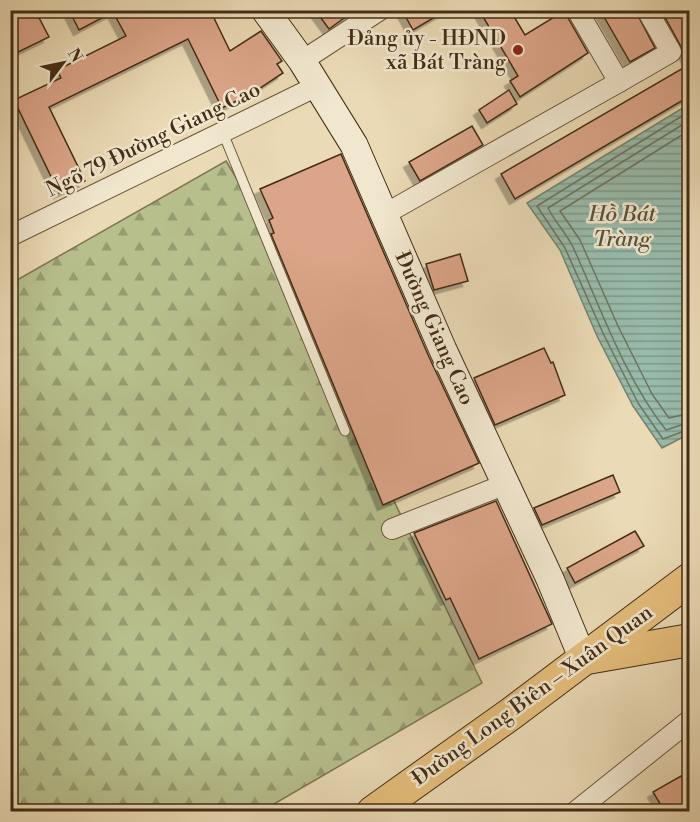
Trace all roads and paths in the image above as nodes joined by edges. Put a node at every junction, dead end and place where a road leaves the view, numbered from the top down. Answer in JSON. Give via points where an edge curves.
{"nodes":[{"id":1,"x":265,"y":10,"type":"edge"},
{"id":2,"x":380,"y":10,"type":"edge"},
{"id":3,"x":577,"y":10,"type":"edge"},
{"id":4,"x":647,"y":10,"type":"edge"},
{"id":5,"x":302,"y":61,"type":"junction"},
{"id":6,"x":619,"y":82,"type":"junction"},
{"id":7,"x":317,"y":86,"type":"junction"},
{"id":8,"x":223,"y":133,"type":"junction"},
{"id":9,"x":385,"y":214,"type":"junction"},
{"id":10,"x":10,"y":236,"type":"edge"},
{"id":11,"x":345,"y":431,"type":"dead end"},
{"id":12,"x":506,"y":484,"type":"junction"},
{"id":13,"x":392,"y":529,"type":"dead end"},
{"id":14,"x":690,"y":579,"type":"edge"},
{"id":15,"x":690,"y":640,"type":"edge"},
{"id":16,"x":583,"y":658,"type":"junction"},
{"id":17,"x":690,"y":720,"type":"edge"},
{"id":18,"x":378,"y":809,"type":"edge"},
{"id":19,"x":575,"y":812,"type":"edge"}],
"edges":[{"from":1,"to":5,"type":"street","name":"Đường Giang Cao"},
{"from":2,"to":5,"type":"street"},
{"from":3,"to":6,"type":"street"},
{"from":4,"to":6,"type":"street","via":[[671,52]]},
{"from":5,"to":7,"type":"street","name":"Đường Giang Cao"},
{"from":6,"to":9,"type":"street"},
{"from":7,"to":8,"type":"street","name":"Ngõ 79 Đường Giang Cao"},
{"from":7,"to":9,"type":"street","name":"Đường Giang Cao","via":[[354,145]]},
{"from":8,"to":10,"type":"street","name":"Ngõ 79 Đường Giang Cao"},
{"from":8,"to":11,"type":"lane"},
{"from":9,"to":12,"type":"street","name":"Đường Giang Cao"},
{"from":12,"to":13,"type":"street"},
{"from":12,"to":16,"type":"street","name":"Đường Giang Cao"},
{"from":14,"to":16,"type":"main road","name":"Đường Long Biên – Xuân Quan"},
{"from":15,"to":16,"type":"main road"},
{"from":16,"to":18,"type":"main road","name":"Đường Long Biên – Xuân Quan"},
{"from":17,"to":19,"type":"street"}]}
